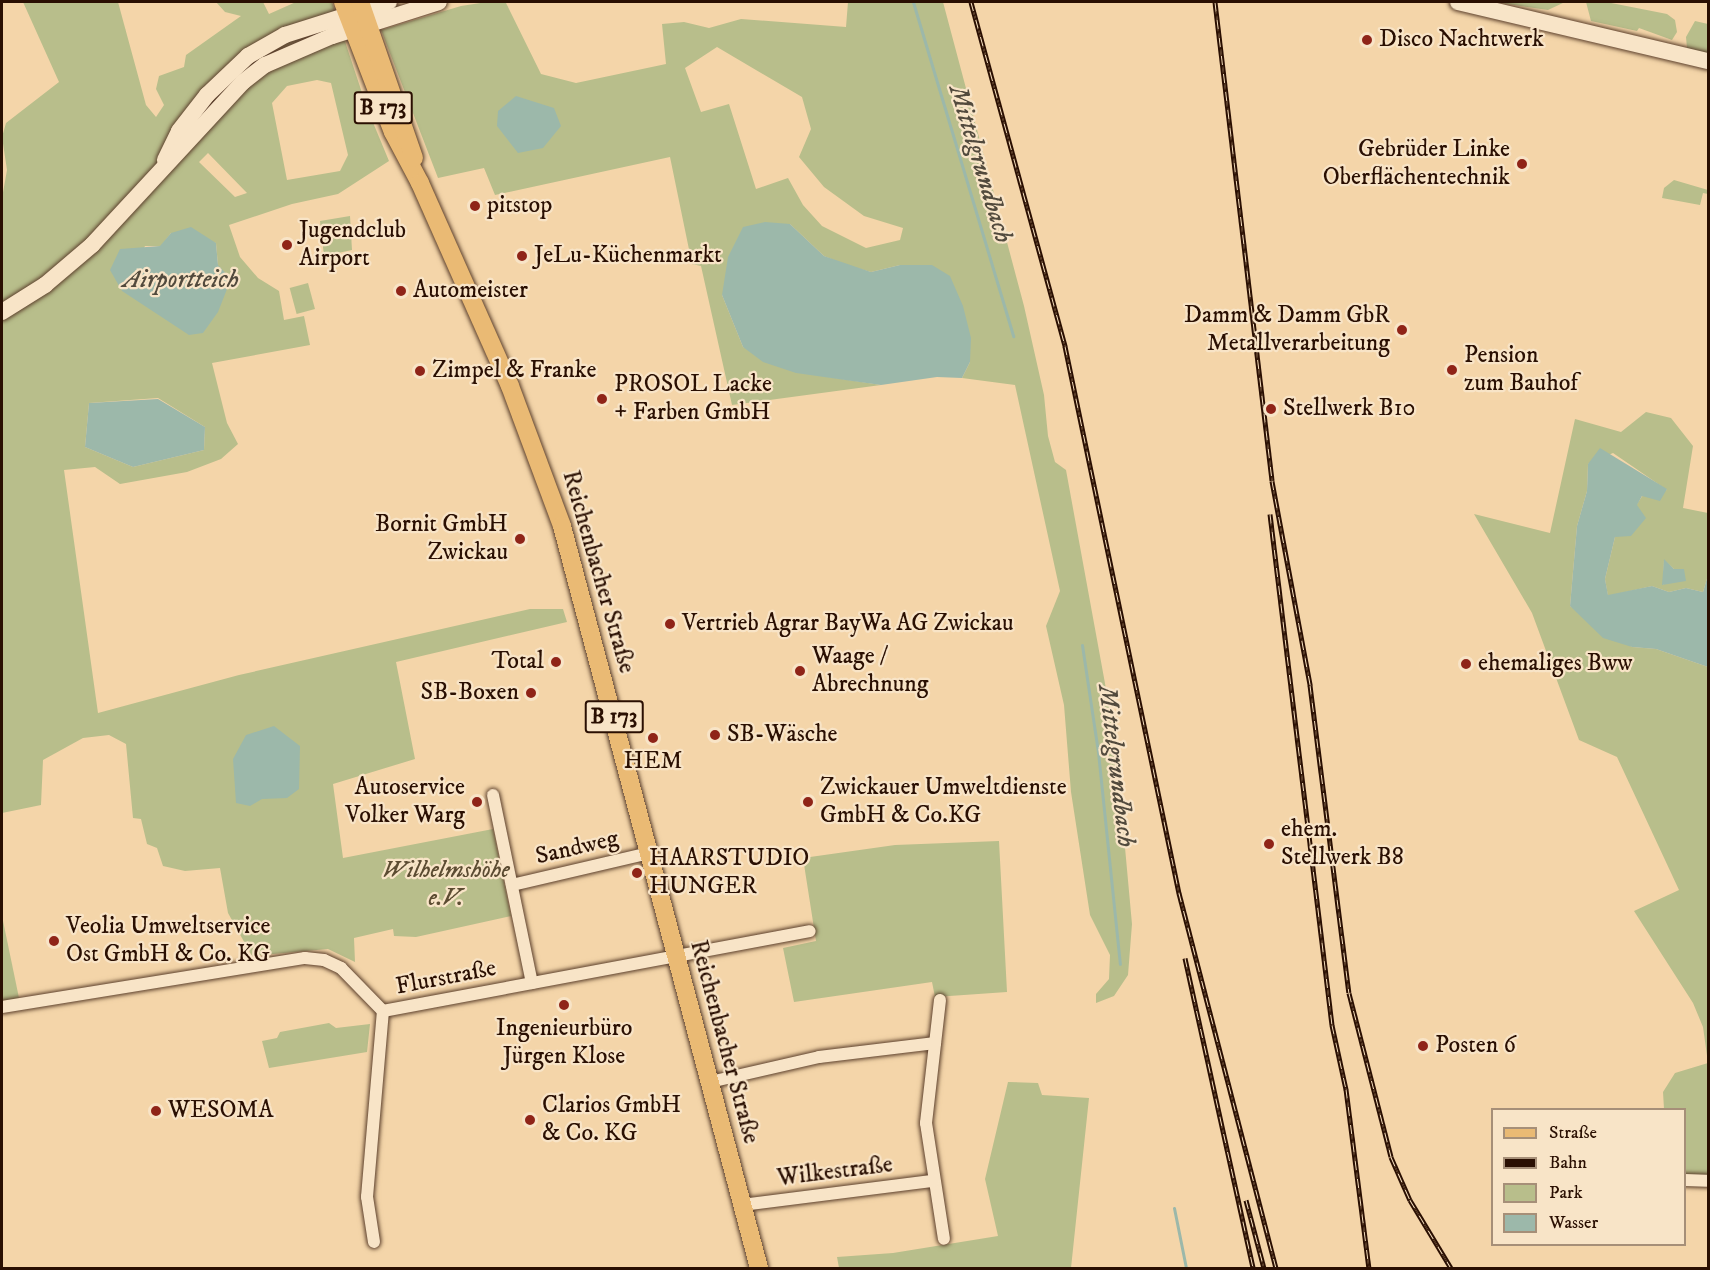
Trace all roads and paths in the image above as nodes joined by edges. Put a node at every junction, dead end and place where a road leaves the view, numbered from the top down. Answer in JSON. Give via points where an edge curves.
{"nodes":[{"id":1,"x":389,"y":2,"type":"edge"},
{"id":2,"x":439,"y":2,"type":"edge"},
{"id":3,"x":1458,"y":2,"type":"edge"},
{"id":4,"x":356,"y":13,"type":"edge"},
{"id":5,"x":1708,"y":61,"type":"edge"},
{"id":6,"x":2,"y":312,"type":"edge"},
{"id":7,"x":493,"y":795,"type":"dead end"},
{"id":8,"x":650,"y":853,"type":"junction"},
{"id":9,"x":512,"y":885,"type":"junction"},
{"id":10,"x":810,"y":931,"type":"dead end"},
{"id":11,"x":677,"y":957,"type":"junction"},
{"id":12,"x":532,"y":983,"type":"junction"},
{"id":13,"x":940,"y":1000,"type":"dead end"},
{"id":14,"x":2,"y":1007,"type":"edge"},
{"id":15,"x":383,"y":1011,"type":"junction"},
{"id":16,"x":935,"y":1042,"type":"junction"},
{"id":17,"x":710,"y":1082,"type":"junction"},
{"id":18,"x":1686,"y":1180,"type":"edge"},
{"id":19,"x":933,"y":1181,"type":"junction"},
{"id":20,"x":1708,"y":1181,"type":"edge"},
{"id":21,"x":742,"y":1205,"type":"junction"},
{"id":22,"x":944,"y":1239,"type":"dead end"},
{"id":23,"x":374,"y":1242,"type":"dead end"},
{"id":24,"x":759,"y":1269,"type":"edge"}],
"edges":[{"from":1,"to":4,"type":"main road"},
{"from":2,"to":4,"type":"main road"},
{"from":3,"to":5,"type":"main road"},
{"from":4,"to":6,"type":"main road","via":[[285,35],[231,69],[179,131],[160,170],[92,245],[45,285]]},
{"from":4,"to":8,"type":"main road","name":"Reichenbacher Straße","number":"B 173","via":[[393,132],[420,183],[510,386],[548,483],[578,579]]},
{"from":7,"to":9,"type":"street"},
{"from":8,"to":9,"type":"street","name":"Sandweg"},
{"from":8,"to":11,"type":"main road","name":"Reichenbacher Straße","number":"B 173"},
{"from":9,"to":12,"type":"street"},
{"from":10,"to":11,"type":"street","name":"Flurstraße"},
{"from":11,"to":12,"type":"street","name":"Flurstraße"},
{"from":11,"to":17,"type":"main road","name":"Reichenbacher Straße","number":"B 173"},
{"from":12,"to":15,"type":"street","name":"Flurstraße"},
{"from":13,"to":16,"type":"street"},
{"from":14,"to":15,"type":"street","name":"Flurstraße","via":[[305,958],[324,960],[341,968]]},
{"from":15,"to":23,"type":"street","via":[[367,1197]]},
{"from":16,"to":17,"type":"street","via":[[819,1057]]},
{"from":16,"to":19,"type":"street","via":[[926,1124]]},
{"from":17,"to":21,"type":"main road","name":"Reichenbacher Straße","number":"B 173"},
{"from":18,"to":20,"type":"street"},
{"from":19,"to":21,"type":"street","name":"Wilkestraße"},
{"from":19,"to":22,"type":"street"},
{"from":21,"to":24,"type":"main road","name":"Reichenbacher Straße","number":"B 173"}]}
